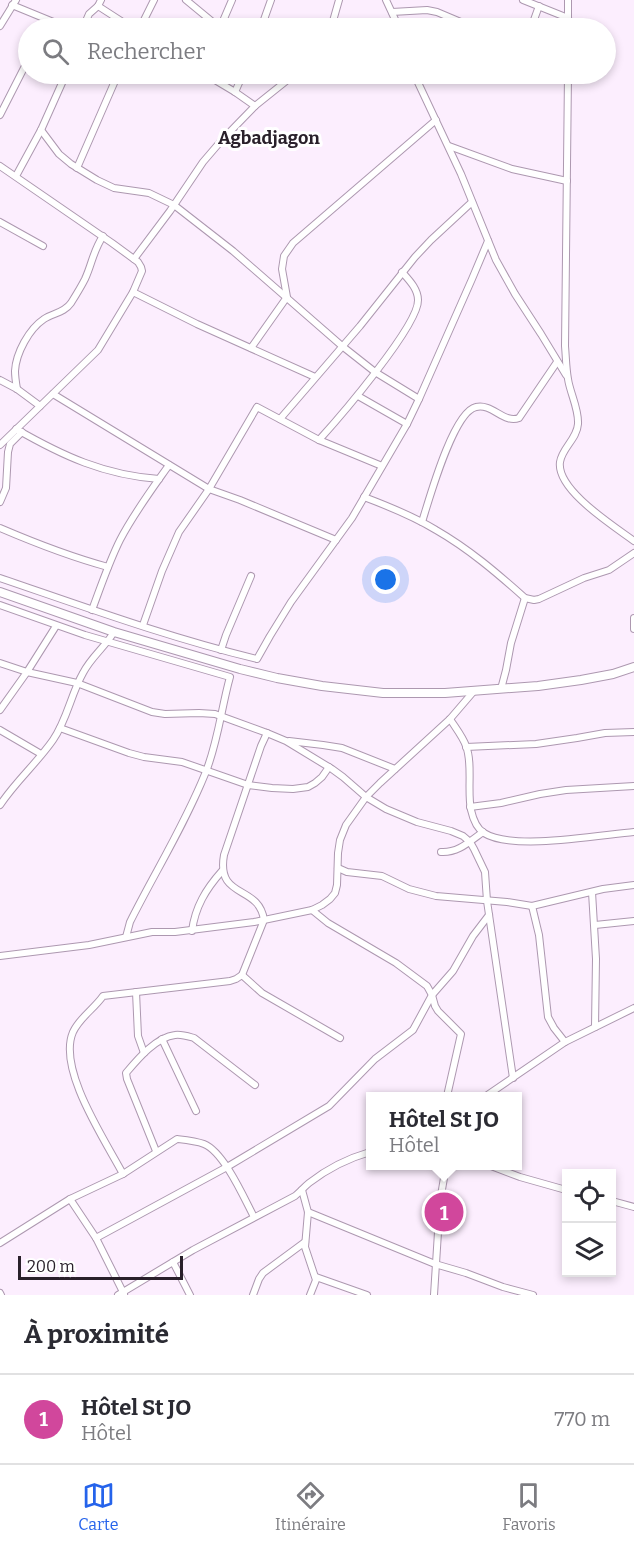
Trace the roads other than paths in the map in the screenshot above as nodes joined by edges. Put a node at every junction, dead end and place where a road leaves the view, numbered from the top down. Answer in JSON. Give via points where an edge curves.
{"nodes":[{"id":1,"x":154,"y":0,"type":"edge"},
{"id":2,"x":186,"y":0,"type":"edge"},
{"id":3,"x":232,"y":0,"type":"edge"},
{"id":4,"x":271,"y":0,"type":"edge"},
{"id":5,"x":339,"y":0,"type":"edge"},
{"id":6,"x":386,"y":0,"type":"edge"},
{"id":7,"x":523,"y":0,"type":"edge"},
{"id":8,"x":568,"y":0,"type":"edge"},
{"id":9,"x":14,"y":2,"type":"edge"},
{"id":10,"x":100,"y":3,"type":"edge"},
{"id":11,"x":539,"y":6,"type":"junction"},
{"id":12,"x":392,"y":12,"type":"junction"},
{"id":13,"x":44,"y":18,"type":"edge"},
{"id":14,"x":87,"y":18,"type":"edge"},
{"id":15,"x":119,"y":18,"type":"edge"},
{"id":16,"x":145,"y":18,"type":"edge"},
{"id":17,"x":208,"y":18,"type":"edge"},
{"id":18,"x":224,"y":18,"type":"edge"},
{"id":19,"x":265,"y":18,"type":"edge"},
{"id":20,"x":334,"y":18,"type":"edge"},
{"id":21,"x":395,"y":18,"type":"edge"},
{"id":22,"x":451,"y":18,"type":"edge"},
{"id":23,"x":535,"y":18,"type":"edge"},
{"id":24,"x":568,"y":18,"type":"joint"},
{"id":25,"x":0,"y":26,"type":"edge"},
{"id":26,"x":18,"y":80,"type":"edge"},
{"id":27,"x":62,"y":84,"type":"edge"},
{"id":28,"x":114,"y":84,"type":"edge"},
{"id":29,"x":222,"y":84,"type":"edge"},
{"id":30,"x":239,"y":84,"type":"edge"},
{"id":31,"x":282,"y":84,"type":"edge"},
{"id":32,"x":419,"y":84,"type":"edge"},
{"id":33,"x":568,"y":84,"type":"edge"},
{"id":34,"x":235,"y":92,"type":"junction"},
{"id":35,"x":255,"y":106,"type":"junction"},
{"id":36,"x":0,"y":115,"type":"edge"},
{"id":37,"x":436,"y":120,"type":"junction"},
{"id":38,"x":41,"y":130,"type":"junction"},
{"id":39,"x":449,"y":146,"type":"junction"},
{"id":40,"x":0,"y":166,"type":"edge"},
{"id":41,"x":77,"y":168,"type":"junction"},
{"id":42,"x":16,"y":176,"type":"junction"},
{"id":43,"x":567,"y":181,"type":"junction"},
{"id":44,"x":472,"y":202,"type":"junction"},
{"id":45,"x":174,"y":204,"type":"junction"},
{"id":46,"x":0,"y":222,"type":"edge"},
{"id":47,"x":103,"y":236,"type":"junction"},
{"id":48,"x":488,"y":241,"type":"junction"},
{"id":49,"x":43,"y":246,"type":"dead end"},
{"id":50,"x":134,"y":259,"type":"junction"},
{"id":51,"x":402,"y":272,"type":"junction"},
{"id":52,"x":134,"y":292,"type":"junction"},
{"id":53,"x":286,"y":297,"type":"junction"},
{"id":54,"x":342,"y":346,"type":"junction"},
{"id":55,"x":251,"y":348,"type":"junction"},
{"id":56,"x":557,"y":362,"type":"junction"},
{"id":57,"x":375,"y":372,"type":"junction"},
{"id":58,"x":315,"y":377,"type":"junction"},
{"id":59,"x":567,"y":378,"type":"junction"},
{"id":60,"x":0,"y":380,"type":"edge"},
{"id":61,"x":17,"y":389,"type":"junction"},
{"id":62,"x":53,"y":394,"type":"junction"},
{"id":63,"x":358,"y":396,"type":"junction"},
{"id":64,"x":419,"y":399,"type":"junction"},
{"id":65,"x":40,"y":406,"type":"junction"},
{"id":66,"x":280,"y":419,"type":"junction"},
{"id":67,"x":407,"y":424,"type":"junction"},
{"id":68,"x":19,"y":430,"type":"junction"},
{"id":69,"x":319,"y":440,"type":"junction"},
{"id":70,"x":0,"y":445,"type":"edge"},
{"id":71,"x":169,"y":465,"type":"junction"},
{"id":72,"x":382,"y":466,"type":"junction"},
{"id":73,"x":159,"y":479,"type":"junction"},
{"id":74,"x":209,"y":489,"type":"junction"},
{"id":75,"x":364,"y":497,"type":"junction"},
{"id":76,"x":0,"y":502,"type":"edge"},
{"id":77,"x":422,"y":522,"type":"junction"},
{"id":78,"x":0,"y":528,"type":"edge"},
{"id":79,"x":336,"y":540,"type":"junction"},
{"id":80,"x":634,"y":541,"type":"edge"},
{"id":81,"x":634,"y":553,"type":"edge"},
{"id":82,"x":108,"y":567,"type":"junction"},
{"id":83,"x":251,"y":576,"type":"dead end"},
{"id":84,"x":0,"y":578,"type":"edge"},
{"id":85,"x":0,"y":592,"type":"edge"},
{"id":86,"x":525,"y":598,"type":"junction"},
{"id":87,"x":65,"y":600,"type":"junction"},
{"id":88,"x":0,"y":604,"type":"edge"},
{"id":89,"x":92,"y":609,"type":"junction"},
{"id":90,"x":59,"y":613,"type":"junction"},
{"id":91,"x":634,"y":618,"type":"edge"},
{"id":92,"x":56,"y":626,"type":"junction"},
{"id":93,"x":142,"y":626,"type":"junction"},
{"id":94,"x":634,"y":629,"type":"edge"},
{"id":95,"x":114,"y":632,"type":"junction"},
{"id":96,"x":108,"y":642,"type":"junction"},
{"id":97,"x":221,"y":650,"type":"junction"},
{"id":98,"x":257,"y":659,"type":"junction"},
{"id":99,"x":0,"y":663,"type":"edge"},
{"id":100,"x":634,"y":668,"type":"edge"},
{"id":101,"x":27,"y":672,"type":"junction"},
{"id":102,"x":252,"y":672,"type":"junction"},
{"id":103,"x":634,"y":672,"type":"edge"},
{"id":104,"x":613,"y":674,"type":"junction"},
{"id":105,"x":77,"y":683,"type":"junction"},
{"id":106,"x":501,"y":689,"type":"junction"},
{"id":107,"x":474,"y":691,"type":"junction"},
{"id":108,"x":0,"y":710,"type":"edge"},
{"id":109,"x":222,"y":716,"type":"junction"},
{"id":110,"x":450,"y":719,"type":"junction"},
{"id":111,"x":60,"y":728,"type":"junction"},
{"id":112,"x":0,"y":730,"type":"edge"},
{"id":113,"x":634,"y":732,"type":"edge"},
{"id":114,"x":267,"y":733,"type":"junction"},
{"id":115,"x":286,"y":741,"type":"junction"},
{"id":116,"x":466,"y":747,"type":"junction"},
{"id":117,"x":41,"y":754,"type":"junction"},
{"id":118,"x":329,"y":767,"type":"junction"},
{"id":119,"x":396,"y":768,"type":"junction"},
{"id":120,"x":206,"y":772,"type":"junction"},
{"id":121,"x":248,"y":785,"type":"junction"},
{"id":122,"x":634,"y":786,"type":"edge"},
{"id":123,"x":366,"y":797,"type":"junction"},
{"id":124,"x":0,"y":805,"type":"edge"},
{"id":125,"x":470,"y":807,"type":"junction"},
{"id":126,"x":483,"y":832,"type":"junction"},
{"id":127,"x":634,"y":832,"type":"edge"},
{"id":128,"x":470,"y":842,"type":"junction"},
{"id":129,"x":441,"y":852,"type":"dead end"},
{"id":130,"x":338,"y":868,"type":"junction"},
{"id":131,"x":222,"y":871,"type":"junction"},
{"id":132,"x":634,"y":885,"type":"edge"},
{"id":133,"x":592,"y":892,"type":"junction"},
{"id":134,"x":487,"y":901,"type":"junction"},
{"id":135,"x":532,"y":906,"type":"junction"},
{"id":136,"x":312,"y":910,"type":"junction"},
{"id":137,"x":489,"y":915,"type":"junction"},
{"id":138,"x":264,"y":920,"type":"junction"},
{"id":139,"x":634,"y":921,"type":"edge"},
{"id":140,"x":595,"y":925,"type":"junction"},
{"id":141,"x":192,"y":931,"type":"junction"},
{"id":142,"x":126,"y":937,"type":"junction"},
{"id":143,"x":0,"y":956,"type":"edge"},
{"id":144,"x":242,"y":975,"type":"junction"},
{"id":145,"x":136,"y":992,"type":"junction"},
{"id":146,"x":432,"y":995,"type":"junction"},
{"id":147,"x":634,"y":1008,"type":"edge"},
{"id":148,"x":595,"y":1027,"type":"junction"},
{"id":149,"x":340,"y":1038,"type":"dead end"},
{"id":150,"x":162,"y":1040,"type":"junction"},
{"id":151,"x":565,"y":1042,"type":"junction"},
{"id":152,"x":144,"y":1053,"type":"junction"},
{"id":153,"x":513,"y":1078,"type":"junction"},
{"id":154,"x":255,"y":1085,"type":"dead end"},
{"id":155,"x":448,"y":1092,"type":"edge"},
{"id":156,"x":492,"y":1092,"type":"edge"},
{"id":157,"x":196,"y":1111,"type":"dead end"},
{"id":158,"x":156,"y":1151,"type":"junction"},
{"id":159,"x":366,"y":1153,"type":"edge"},
{"id":160,"x":227,"y":1167,"type":"junction"},
{"id":161,"x":443,"y":1170,"type":"edge"},
{"id":162,"x":502,"y":1170,"type":"edge"},
{"id":163,"x":123,"y":1174,"type":"junction"},
{"id":164,"x":562,"y":1189,"type":"edge"},
{"id":165,"x":302,"y":1190,"type":"junction"},
{"id":166,"x":70,"y":1199,"type":"junction"},
{"id":167,"x":616,"y":1202,"type":"edge"},
{"id":168,"x":634,"y":1207,"type":"edge"},
{"id":169,"x":308,"y":1212,"type":"junction"},
{"id":170,"x":254,"y":1217,"type":"junction"},
{"id":171,"x":96,"y":1238,"type":"junction"},
{"id":172,"x":305,"y":1242,"type":"junction"},
{"id":173,"x":0,"y":1243,"type":"edge"},
{"id":174,"x":173,"y":1262,"type":"junction"},
{"id":175,"x":435,"y":1264,"type":"junction"},
{"id":176,"x":316,"y":1277,"type":"junction"},
{"id":177,"x":122,"y":1294,"type":"edge"},
{"id":178,"x":190,"y":1295,"type":"edge"},
{"id":179,"x":253,"y":1295,"type":"edge"},
{"id":180,"x":310,"y":1295,"type":"edge"},
{"id":181,"x":367,"y":1295,"type":"edge"},
{"id":182,"x":434,"y":1295,"type":"edge"},
{"id":183,"x":533,"y":1295,"type":"edge"}],
"edges":[{"from":1,"to":16,"type":"street"},
{"from":2,"to":17,"type":"street"},
{"from":3,"to":18,"type":"street"},
{"from":4,"to":19,"type":"street"},
{"from":5,"to":20,"type":"street"},
{"from":6,"to":12,"type":"street"},
{"from":7,"to":11,"type":"street"},
{"from":8,"to":24,"type":"street"},
{"from":9,"to":13,"type":"street"},
{"from":9,"to":25,"type":"street"},
{"from":10,"to":14,"type":"street"},
{"from":10,"to":15,"type":"street"},
{"from":11,"to":23,"type":"street"},
{"from":11,"to":24,"type":"street"},
{"from":12,"to":21,"type":"street"},
{"from":12,"to":22,"type":"street","via":[[427,10]]},
{"from":26,"to":36,"type":"street"},
{"from":27,"to":38,"type":"street"},
{"from":28,"to":41,"type":"street"},
{"from":29,"to":34,"type":"street"},
{"from":30,"to":34,"type":"street"},
{"from":31,"to":35,"type":"street"},
{"from":32,"to":37,"type":"street"},
{"from":33,"to":43,"type":"street"},
{"from":34,"to":35,"type":"street"},
{"from":35,"to":45,"type":"street","via":[[209,155]]},
{"from":37,"to":39,"type":"street"},
{"from":37,"to":53,"type":"street","via":[[293,243],[284,256],[282,269]]},
{"from":38,"to":41,"type":"street","via":[[59,154]]},
{"from":38,"to":42,"type":"street"},
{"from":39,"to":43,"type":"street","via":[[512,169]]},
{"from":39,"to":44,"type":"street"},
{"from":40,"to":42,"type":"street"},
{"from":41,"to":45,"type":"street","via":[[114,188],[149,194]]},
{"from":42,"to":47,"type":"street"},
{"from":43,"to":59,"type":"street"},
{"from":44,"to":48,"type":"street"},
{"from":44,"to":51,"type":"street"},
{"from":45,"to":50,"type":"street"},
{"from":45,"to":53,"type":"street"},
{"from":46,"to":49,"type":"street"},
{"from":47,"to":50,"type":"street"},
{"from":47,"to":61,"type":"street","via":[[68,308],[42,321],[30,334],[16,364]]},
{"from":48,"to":56,"type":"street"},
{"from":48,"to":64,"type":"street"},
{"from":50,"to":52,"type":"street","via":[[142,271]]},
{"from":51,"to":54,"type":"street"},
{"from":51,"to":57,"type":"street","via":[[417,292],[417,310]]},
{"from":52,"to":55,"type":"street"},
{"from":52,"to":62,"type":"street","via":[[98,350]]},
{"from":53,"to":54,"type":"street"},
{"from":53,"to":55,"type":"street"},
{"from":54,"to":57,"type":"street"},
{"from":54,"to":58,"type":"street"},
{"from":55,"to":58,"type":"street"},
{"from":56,"to":59,"type":"street"},
{"from":56,"to":77,"type":"street","via":[[516,420],[481,406],[465,413],[445,452]]},
{"from":57,"to":63,"type":"street"},
{"from":57,"to":64,"type":"street"},
{"from":58,"to":66,"type":"street"},
{"from":59,"to":80,"type":"street","via":[[578,422],[560,461],[564,479],[581,501]]},
{"from":60,"to":61,"type":"street"},
{"from":61,"to":65,"type":"street"},
{"from":62,"to":65,"type":"street"},
{"from":62,"to":71,"type":"street"},
{"from":63,"to":67,"type":"street"},
{"from":63,"to":69,"type":"street"},
{"from":64,"to":67,"type":"street"},
{"from":65,"to":68,"type":"street"},
{"from":66,"to":69,"type":"street"},
{"from":66,"to":74,"type":"street","via":[[257,407]]},
{"from":67,"to":72,"type":"street"},
{"from":68,"to":70,"type":"street"},
{"from":68,"to":73,"type":"street","via":[[66,455],[108,471]]},
{"from":68,"to":76,"type":"street","via":[[10,444],[6,488]]},
{"from":69,"to":72,"type":"street"},
{"from":71,"to":73,"type":"street"},
{"from":71,"to":74,"type":"street"},
{"from":72,"to":75,"type":"street"},
{"from":73,"to":82,"type":"street","via":[[130,523]]},
{"from":74,"to":79,"type":"street"},
{"from":74,"to":93,"type":"street","via":[[179,532]]},
{"from":75,"to":77,"type":"street"},
{"from":75,"to":79,"type":"street"},
{"from":77,"to":86,"type":"street","via":[[480,560]]},
{"from":78,"to":82,"type":"street"},
{"from":79,"to":98,"type":"street","via":[[285,611]]},
{"from":81,"to":86,"type":"street","via":[[609,570],[539,599]]},
{"from":82,"to":89,"type":"street"},
{"from":83,"to":97,"type":"street"},
{"from":84,"to":87,"type":"street"},
{"from":85,"to":90,"type":"main road"},
{"from":86,"to":106,"type":"street"},
{"from":87,"to":89,"type":"street"},
{"from":87,"to":90,"type":"street"},
{"from":88,"to":92,"type":"street"},
{"from":89,"to":93,"type":"street"},
{"from":90,"to":95,"type":"main road"},
{"from":91,"to":94,"type":"street"},
{"from":92,"to":96,"type":"street"},
{"from":92,"to":101,"type":"street"},
{"from":93,"to":97,"type":"street"},
{"from":95,"to":96,"type":"street"},
{"from":95,"to":102,"type":"main road"},
{"from":96,"to":105,"type":"street"},
{"from":96,"to":109,"type":"street","via":[[230,677]]},
{"from":97,"to":98,"type":"street"},
{"from":98,"to":102,"type":"street"},
{"from":99,"to":101,"type":"street"},
{"from":100,"to":104,"type":"main road"},
{"from":101,"to":105,"type":"street"},
{"from":101,"to":108,"type":"street"},
{"from":102,"to":107,"type":"main road","via":[[383,693]]},
{"from":103,"to":104,"type":"main road"},
{"from":104,"to":106,"type":"main road"},
{"from":105,"to":109,"type":"street","via":[[152,712]]},
{"from":105,"to":111,"type":"street"},
{"from":106,"to":107,"type":"main road"},
{"from":107,"to":110,"type":"street"},
{"from":109,"to":114,"type":"street"},
{"from":109,"to":120,"type":"street"},
{"from":110,"to":116,"type":"street"},
{"from":110,"to":119,"type":"street"},
{"from":111,"to":117,"type":"street"},
{"from":111,"to":120,"type":"street","via":[[129,753],[182,762]]},
{"from":112,"to":117,"type":"street"},
{"from":113,"to":116,"type":"street","via":[[536,744]]},
{"from":114,"to":115,"type":"street"},
{"from":114,"to":121,"type":"street"},
{"from":115,"to":118,"type":"street"},
{"from":115,"to":119,"type":"street","via":[[334,747]]},
{"from":116,"to":125,"type":"street"},
{"from":117,"to":124,"type":"street"},
{"from":118,"to":121,"type":"street","via":[[308,787]]},
{"from":118,"to":123,"type":"street"},
{"from":119,"to":123,"type":"street"},
{"from":120,"to":121,"type":"street"},
{"from":120,"to":142,"type":"street"},
{"from":121,"to":131,"type":"street"},
{"from":122,"to":125,"type":"street","via":[[566,790]]},
{"from":123,"to":128,"type":"street","via":[[397,815],[457,833]]},
{"from":123,"to":130,"type":"street","via":[[343,832]]},
{"from":125,"to":126,"type":"street","via":[[475,824]]},
{"from":126,"to":127,"type":"street","via":[[525,842]]},
{"from":126,"to":128,"type":"street"},
{"from":128,"to":129,"type":"street","via":[[455,851]]},
{"from":128,"to":134,"type":"street","via":[[484,872]]},
{"from":130,"to":134,"type":"street","via":[[382,876],[426,894]]},
{"from":130,"to":136,"type":"street","via":[[334,893]]},
{"from":131,"to":138,"type":"street","via":[[229,884],[258,903]]},
{"from":131,"to":141,"type":"street","via":[[197,908]]},
{"from":132,"to":133,"type":"street"},
{"from":133,"to":135,"type":"street"},
{"from":133,"to":140,"type":"street"},
{"from":134,"to":135,"type":"street"},
{"from":134,"to":137,"type":"street"},
{"from":135,"to":151,"type":"street","via":[[548,1017]]},
{"from":136,"to":138,"type":"street"},
{"from":136,"to":146,"type":"street","via":[[396,963],[427,986]]},
{"from":137,"to":146,"type":"street","via":[[453,971]]},
{"from":137,"to":153,"type":"street"},
{"from":138,"to":141,"type":"street"},
{"from":138,"to":144,"type":"street"},
{"from":139,"to":140,"type":"street"},
{"from":140,"to":148,"type":"street"},
{"from":141,"to":142,"type":"street"},
{"from":142,"to":143,"type":"street"},
{"from":144,"to":145,"type":"street","via":[[230,981]]},
{"from":144,"to":149,"type":"street","via":[[262,993]]},
{"from":145,"to":152,"type":"street","via":[[138,1036]]},
{"from":145,"to":163,"type":"street","via":[[103,996],[84,1015],[70,1042],[72,1067],[83,1100]]},
{"from":146,"to":155,"type":"street","via":[[438,1011],[460,1034]]},
{"from":146,"to":160,"type":"street","via":[[413,1030],[375,1059],[329,1106]]},
{"from":147,"to":148,"type":"street"},
{"from":148,"to":151,"type":"street"},
{"from":150,"to":152,"type":"street"},
{"from":150,"to":154,"type":"street","via":[[176,1034],[194,1038]]},
{"from":150,"to":157,"type":"street"},
{"from":151,"to":153,"type":"street"},
{"from":152,"to":158,"type":"street","via":[[126,1076]]},
{"from":153,"to":156,"type":"street"},
{"from":158,"to":160,"type":"street","via":[[177,1138],[206,1145]]},
{"from":158,"to":163,"type":"street"},
{"from":159,"to":165,"type":"street","via":[[333,1167]]},
{"from":160,"to":170,"type":"street"},
{"from":160,"to":171,"type":"street"},
{"from":161,"to":175,"type":"street"},
{"from":162,"to":164,"type":"street"},
{"from":163,"to":166,"type":"street"},
{"from":165,"to":169,"type":"street"},
{"from":165,"to":170,"type":"street"},
{"from":166,"to":171,"type":"street"},
{"from":166,"to":173,"type":"street"},
{"from":167,"to":168,"type":"street"},
{"from":169,"to":172,"type":"street"},
{"from":169,"to":175,"type":"street"},
{"from":170,"to":174,"type":"street"},
{"from":171,"to":177,"type":"street"},
{"from":172,"to":176,"type":"street"},
{"from":172,"to":179,"type":"street","via":[[263,1273]]},
{"from":174,"to":177,"type":"street"},
{"from":174,"to":178,"type":"street"},
{"from":175,"to":182,"type":"street"},
{"from":175,"to":183,"type":"street"},
{"from":176,"to":180,"type":"street"},
{"from":176,"to":181,"type":"street"}]}
